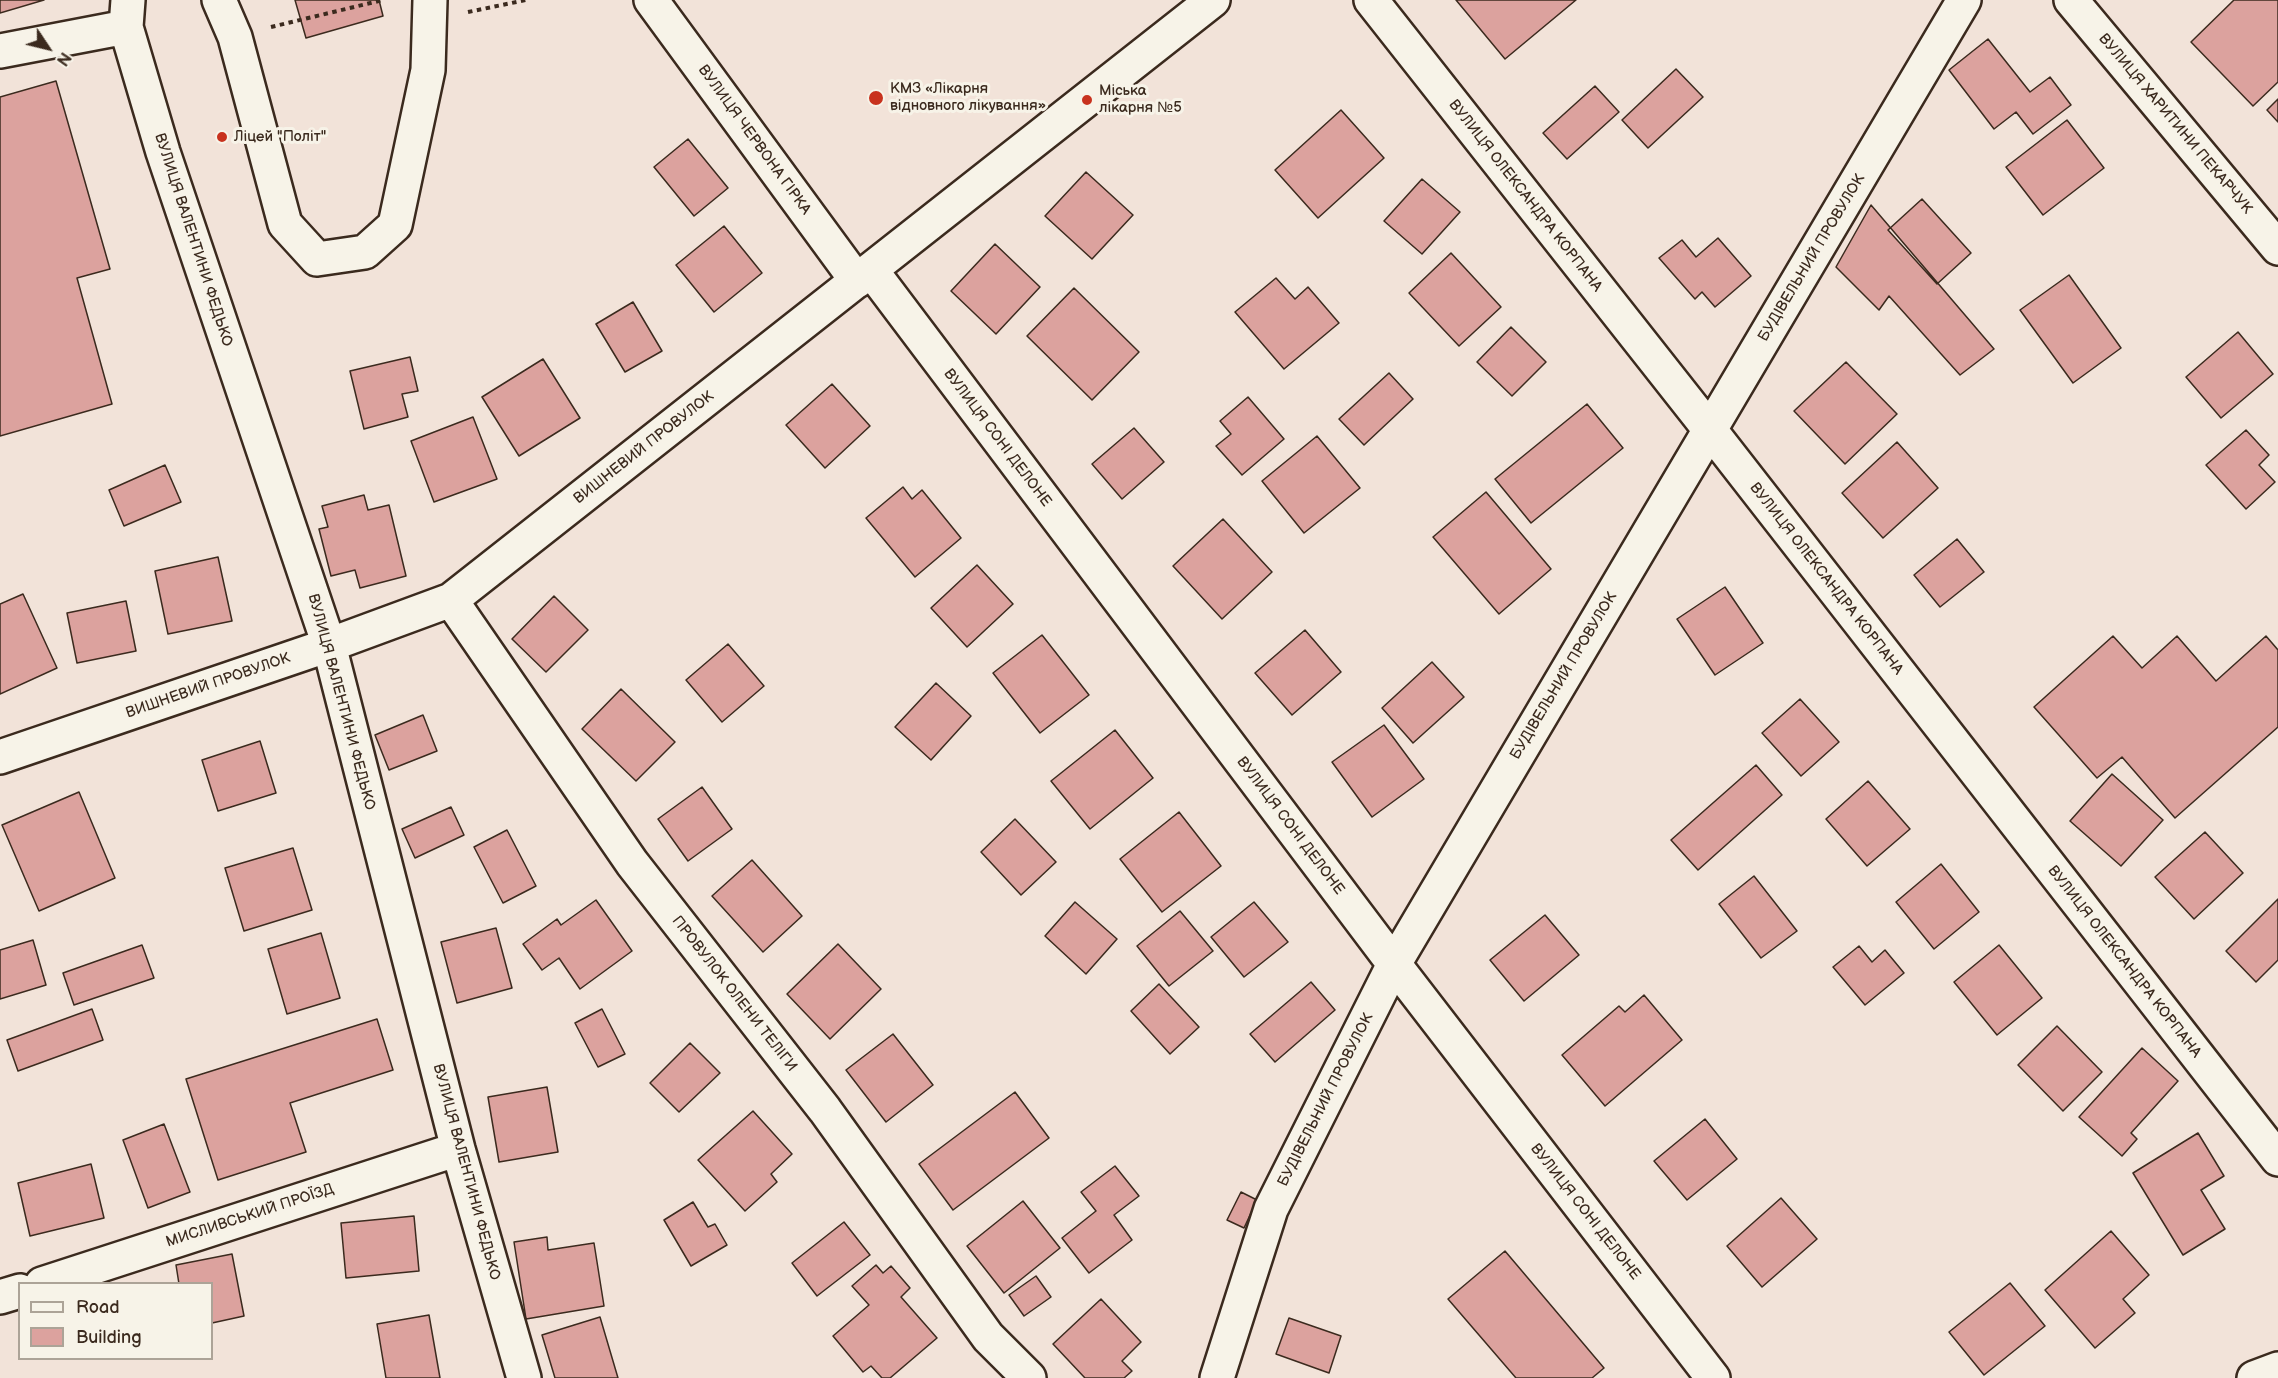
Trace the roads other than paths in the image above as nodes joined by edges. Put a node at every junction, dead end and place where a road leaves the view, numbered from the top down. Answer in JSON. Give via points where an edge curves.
{"nodes":[{"id":1,"x":219,"y":0,"type":"edge"},
{"id":2,"x":430,"y":0,"type":"edge"},
{"id":3,"x":651,"y":0,"type":"edge"},
{"id":4,"x":1213,"y":0,"type":"edge"},
{"id":5,"x":1371,"y":0,"type":"edge"},
{"id":6,"x":1964,"y":0,"type":"edge"},
{"id":7,"x":2071,"y":0,"type":"edge"},
{"id":8,"x":127,"y":14,"type":"edge"},
{"id":9,"x":0,"y":51,"type":"edge"},
{"id":10,"x":2278,"y":248,"type":"edge"},
{"id":11,"x":864,"y":276,"type":"junction"},
{"id":12,"x":1710,"y":430,"type":"junction"},
{"id":13,"x":451,"y":600,"type":"junction"},
{"id":14,"x":329,"y":645,"type":"junction"},
{"id":15,"x":0,"y":757,"type":"edge"},
{"id":16,"x":1394,"y":964,"type":"junction"},
{"id":17,"x":458,"y":1149,"type":"junction"},
{"id":18,"x":2278,"y":1159,"type":"edge"},
{"id":19,"x":48,"y":1282,"type":"edge"},
{"id":20,"x":18,"y":1292,"type":"edge"},
{"id":21,"x":0,"y":1297,"type":"edge"},
{"id":22,"x":2278,"y":1370,"type":"edge"},
{"id":23,"x":524,"y":1378,"type":"edge"},
{"id":24,"x":1029,"y":1378,"type":"edge"},
{"id":25,"x":1217,"y":1378,"type":"edge"},
{"id":26,"x":1713,"y":1378,"type":"edge"},
{"id":27,"x":2254,"y":1378,"type":"edge"}],
"edges":[{"from":1,"to":2,"type":"street","via":[[235,37],[285,224],[317,259],[365,252],[395,225],[428,70]]},
{"from":3,"to":11,"type":"street","name":"ВУЛИЦЯ ЧЕРВОНА ГІРКА"},
{"from":4,"to":11,"type":"street","name":"ВИШНЕВИЙ ПРОВУЛОК"},
{"from":5,"to":12,"type":"street","name":"ВУЛИЦЯ ОЛЕКСАНДРА КОРПАНА"},
{"from":6,"to":12,"type":"street","name":"БУДІВЕЛЬНИЙ ПРОВУЛОК"},
{"from":7,"to":10,"type":"street","name":"ВУЛИЦЯ ХАРИТИНИ ПЕКАРЧУК"},
{"from":8,"to":9,"type":"street"},
{"from":8,"to":14,"type":"street","name":"ВУЛИЦЯ ВАЛЕНТИНИ ФЕДЬКО","via":[[163,152]]},
{"from":11,"to":13,"type":"street","name":"ВИШНЕВИЙ ПРОВУЛОК"},
{"from":11,"to":16,"type":"street","name":"ВУЛИЦЯ СОНІ ДЕЛОНЕ"},
{"from":12,"to":16,"type":"street","name":"БУДІВЕЛЬНИЙ ПРОВУЛОК"},
{"from":12,"to":18,"type":"street","name":"ВУЛИЦЯ ОЛЕКСАНДРА КОРПАНА"},
{"from":13,"to":14,"type":"street","name":"ВИШНЕВИЙ ПРОВУЛОК"},
{"from":13,"to":24,"type":"street","name":"ПРОВУЛОК ОЛЕНИ ТЕЛІГИ","via":[[632,863],[825,1110],[988,1337]]},
{"from":14,"to":15,"type":"street","name":"ВИШНЕВИЙ ПРОВУЛОК"},
{"from":14,"to":17,"type":"street","name":"ВУЛИЦЯ ВАЛЕНТИНИ ФЕДЬКО"},
{"from":16,"to":25,"type":"street","name":"БУДІВЕЛЬНИЙ ПРОВУЛОК","via":[[1271,1209]]},
{"from":16,"to":26,"type":"street","name":"ВУЛИЦЯ СОНІ ДЕЛОНЕ"},
{"from":17,"to":19,"type":"street","name":"МИСЛИВСЬКИЙ ПРОЇЗД"},
{"from":17,"to":23,"type":"street","name":"ВУЛИЦЯ ВАЛЕНТИНИ ФЕДЬКО"},
{"from":20,"to":21,"type":"street"},
{"from":22,"to":27,"type":"street"}]}
